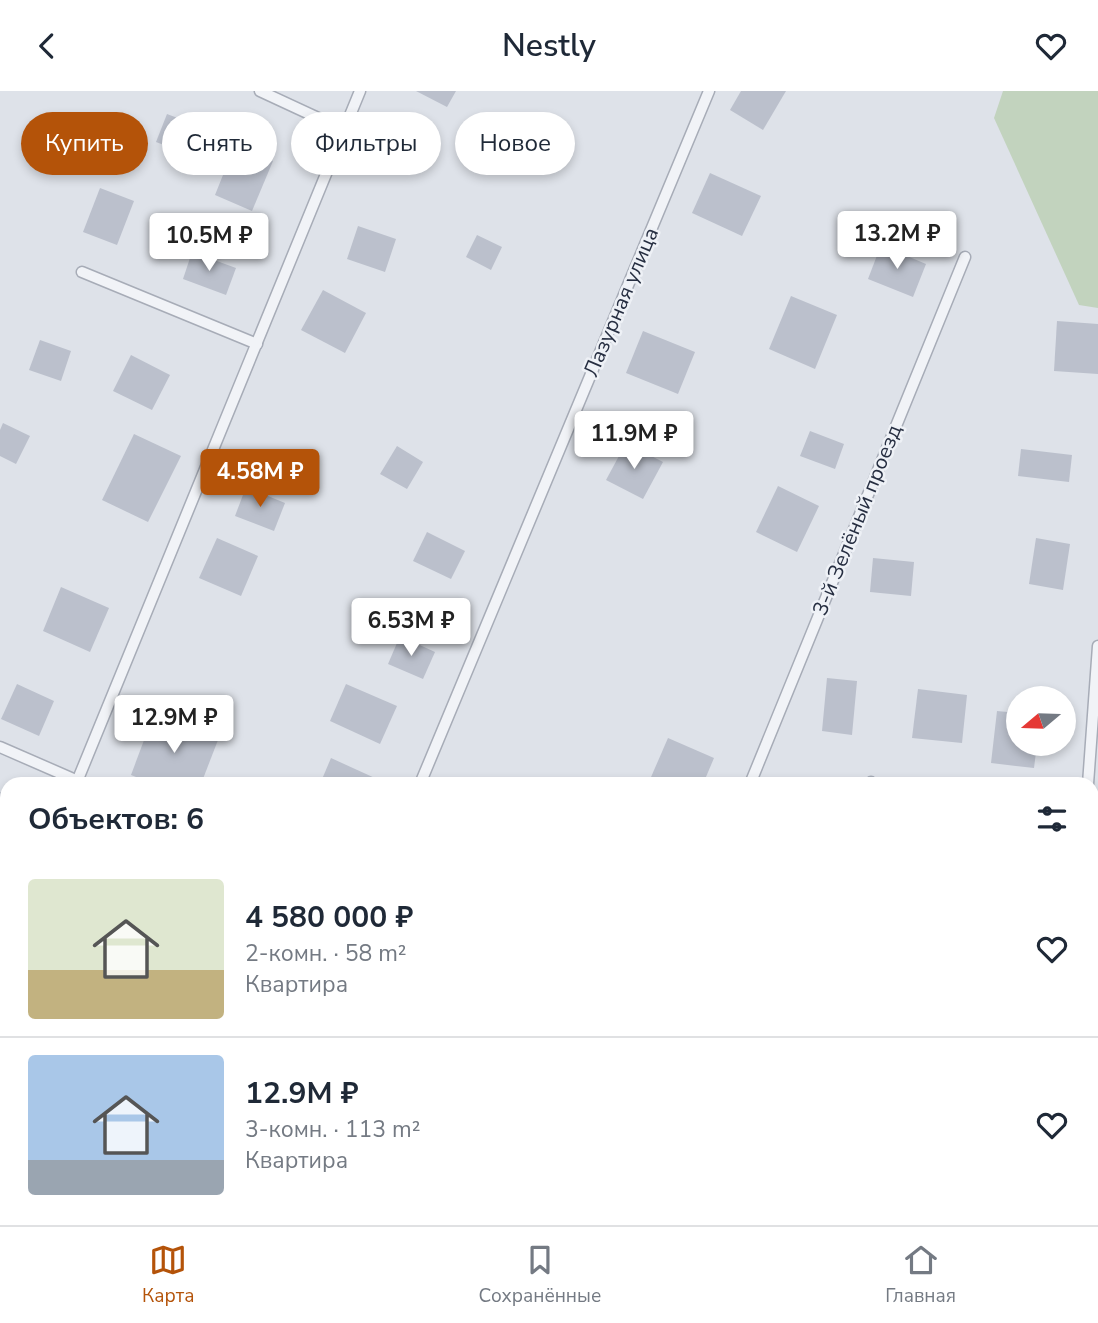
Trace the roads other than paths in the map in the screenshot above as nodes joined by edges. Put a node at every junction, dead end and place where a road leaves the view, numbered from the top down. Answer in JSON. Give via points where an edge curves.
{"nodes":[{"id":1,"x":260,"y":91,"type":"edge"},
{"id":2,"x":360,"y":91,"type":"edge"},
{"id":3,"x":709,"y":91,"type":"edge"},
{"id":4,"x":305,"y":112,"type":"edge"},
{"id":5,"x":351,"y":112,"type":"edge"},
{"id":6,"x":326,"y":175,"type":"edge"},
{"id":7,"x":965,"y":257,"type":"dead end"},
{"id":8,"x":82,"y":272,"type":"dead end"},
{"id":9,"x":257,"y":344,"type":"junction"},
{"id":10,"x":1098,"y":646,"type":"edge"},
{"id":11,"x":0,"y":747,"type":"edge"},
{"id":12,"x":64,"y":777,"type":"edge"},
{"id":13,"x":79,"y":777,"type":"edge"},
{"id":14,"x":423,"y":777,"type":"edge"},
{"id":15,"x":753,"y":777,"type":"edge"},
{"id":16,"x":1089,"y":777,"type":"edge"}],
"edges":[{"from":1,"to":4,"type":"lane"},
{"from":2,"to":5,"type":"lane"},
{"from":3,"to":14,"type":"lane","name":"Лазурная улица"},
{"from":6,"to":9,"type":"lane"},
{"from":7,"to":15,"type":"lane","name":"3-й Зелёный проезд"},
{"from":8,"to":9,"type":"lane"},
{"from":9,"to":13,"type":"lane"},
{"from":10,"to":16,"type":"lane"},
{"from":11,"to":12,"type":"lane"}]}
